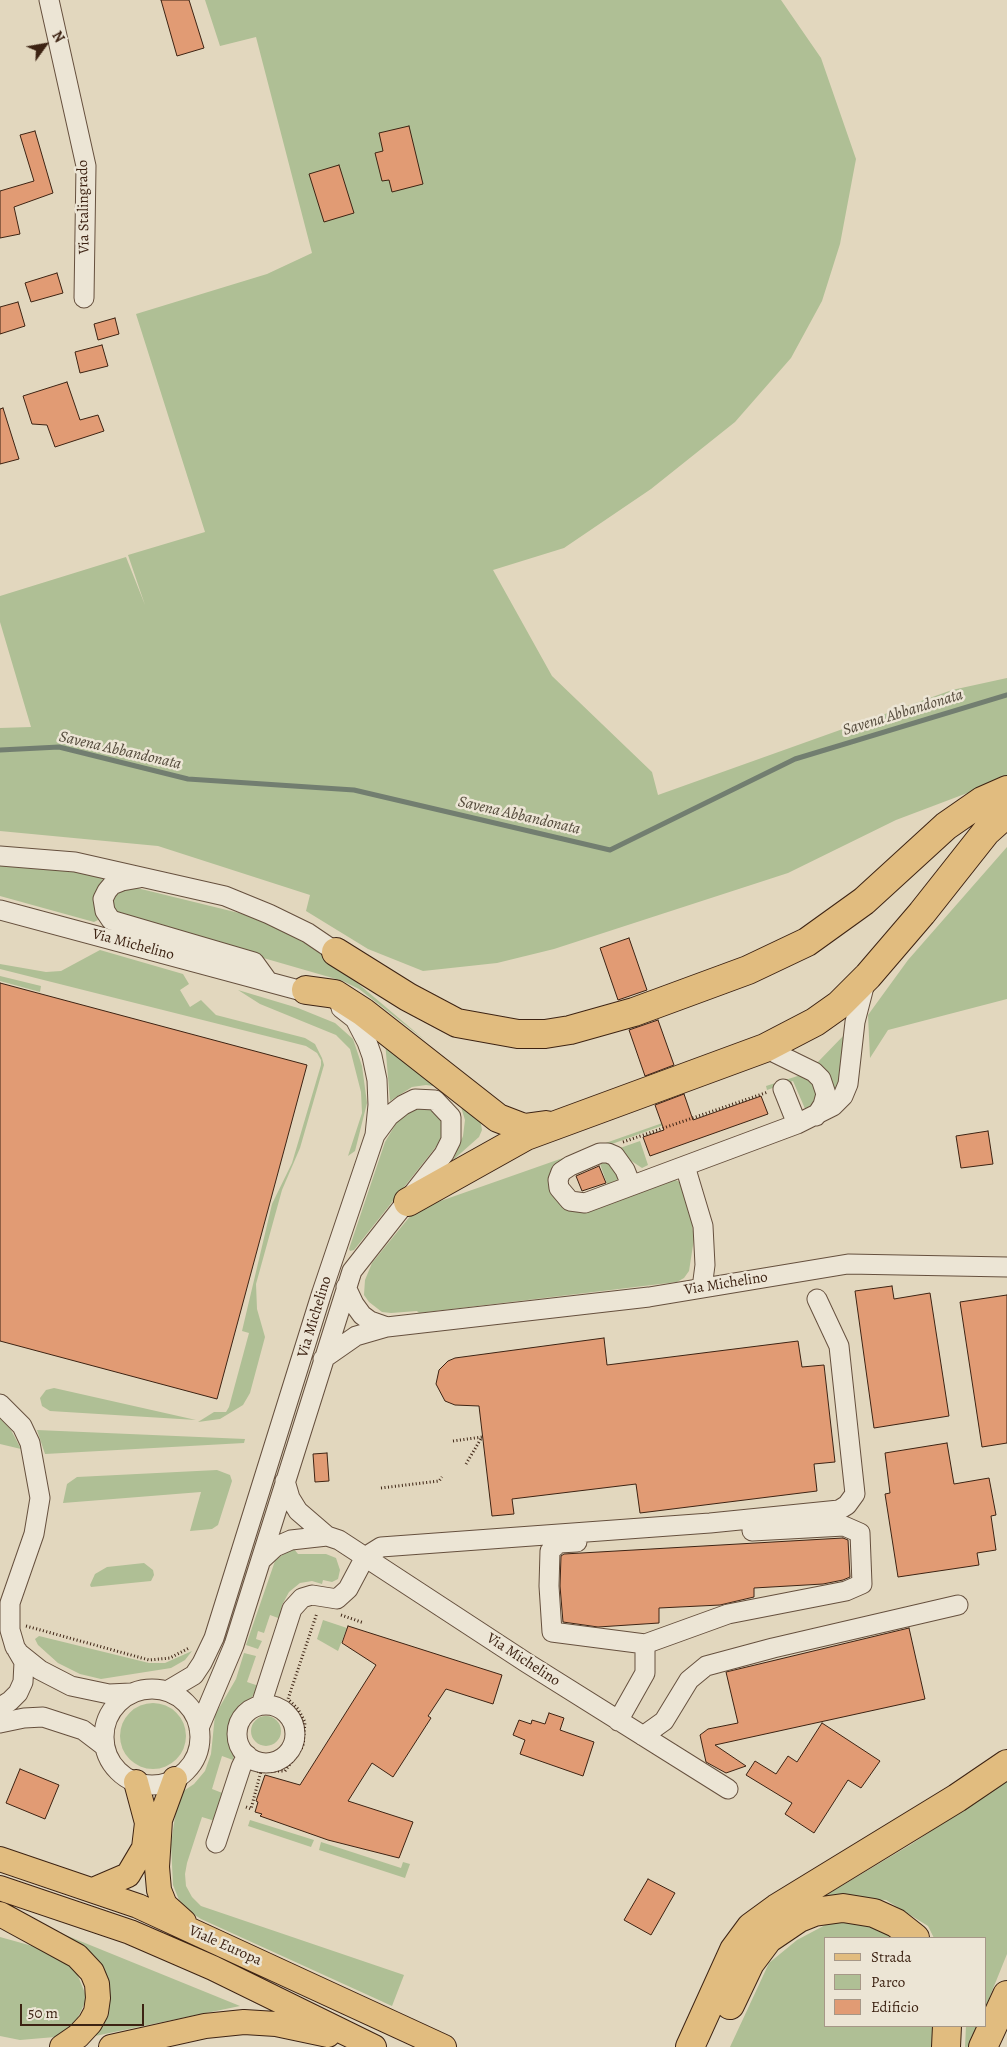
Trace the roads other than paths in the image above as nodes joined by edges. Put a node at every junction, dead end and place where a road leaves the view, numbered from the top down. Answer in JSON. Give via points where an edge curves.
{"nodes":[{"id":1,"x":49,"y":0,"type":"edge"},
{"id":2,"x":84,"y":298,"type":"dead end"},
{"id":3,"x":1007,"y":790,"type":"edge"},
{"id":4,"x":1007,"y":799,"type":"edge"},
{"id":5,"x":1007,"y":813,"type":"edge"},
{"id":6,"x":1007,"y":824,"type":"edge"},
{"id":7,"x":946,"y":826,"type":"junction"},
{"id":8,"x":0,"y":856,"type":"edge"},
{"id":9,"x":967,"y":858,"type":"junction"},
{"id":10,"x":145,"y":877,"type":"junction"},
{"id":11,"x":0,"y":910,"type":"edge"},
{"id":12,"x":336,"y":952,"type":"joint"},
{"id":13,"x":868,"y":976,"type":"junction"},
{"id":14,"x":267,"y":980,"type":"junction"},
{"id":15,"x":306,"y":990,"type":"junction"},
{"id":16,"x":765,"y":1048,"type":"junction"},
{"id":17,"x":783,"y":1089,"type":"road end"},
{"id":18,"x":816,"y":1116,"type":"junction"},
{"id":19,"x":553,"y":1124,"type":"junction"},
{"id":20,"x":797,"y":1124,"type":"junction"},
{"id":21,"x":375,"y":1135,"type":"junction"},
{"id":22,"x":685,"y":1166,"type":"junction"},
{"id":23,"x":631,"y":1184,"type":"junction"},
{"id":24,"x":408,"y":1202,"type":"junction"},
{"id":25,"x":1007,"y":1267,"type":"edge"},
{"id":26,"x":346,"y":1287,"type":"junction"},
{"id":27,"x":702,"y":1288,"type":"junction"},
{"id":28,"x":816,"y":1299,"type":"dead end"},
{"id":29,"x":387,"y":1327,"type":"junction"},
{"id":30,"x":323,"y":1359,"type":"junction"},
{"id":31,"x":0,"y":1404,"type":"edge"},
{"id":32,"x":285,"y":1481,"type":"junction"},
{"id":33,"x":326,"y":1536,"type":"junction"},
{"id":34,"x":365,"y":1558,"type":"junction"},
{"id":35,"x":261,"y":1560,"type":"junction"},
{"id":36,"x":958,"y":1605,"type":"dead end"},
{"id":37,"x":4,"y":1617,"type":"edge"},
{"id":38,"x":644,"y":1644,"type":"junction"},
{"id":39,"x":12,"y":1646,"type":"edge"},
{"id":40,"x":167,"y":1691,"type":"junction"},
{"id":41,"x":131,"y":1694,"type":"junction"},
{"id":42,"x":261,"y":1705,"type":"junction"},
{"id":43,"x":0,"y":1707,"type":"edge"},
{"id":44,"x":42,"y":1717,"type":"junction"},
{"id":45,"x":618,"y":1721,"type":"junction"},
{"id":46,"x":0,"y":1723,"type":"edge"},
{"id":47,"x":199,"y":1728,"type":"junction"},
{"id":48,"x":643,"y":1736,"type":"junction"},
{"id":49,"x":104,"y":1746,"type":"junction"},
{"id":50,"x":247,"y":1755,"type":"junction"},
{"id":51,"x":1007,"y":1764,"type":"edge"},
{"id":52,"x":175,"y":1779,"type":"junction"},
{"id":53,"x":136,"y":1782,"type":"junction"},
{"id":54,"x":728,"y":1789,"type":"dead end"},
{"id":55,"x":216,"y":1843,"type":"dead end"},
{"id":56,"x":0,"y":1859,"type":"edge"},
{"id":57,"x":0,"y":1888,"type":"edge"},
{"id":58,"x":93,"y":1890,"type":"junction"},
{"id":59,"x":0,"y":1914,"type":"edge"},
{"id":60,"x":914,"y":1937,"type":"edge"},
{"id":61,"x":1007,"y":1995,"type":"edge"},
{"id":62,"x":375,"y":2014,"type":"junction"},
{"id":63,"x":947,"y":2027,"type":"edge"},
{"id":64,"x":372,"y":2046,"type":"edge"},
{"id":65,"x":62,"y":2047,"type":"edge"},
{"id":66,"x":111,"y":2047,"type":"edge"},
{"id":67,"x":444,"y":2047,"type":"edge"},
{"id":68,"x":690,"y":2047,"type":"edge"},
{"id":69,"x":711,"y":2047,"type":"edge"},
{"id":70,"x":946,"y":2047,"type":"edge"},
{"id":71,"x":983,"y":2047,"type":"edge"}],
"edges":[{"from":1,"to":2,"type":"street","name":"Via Stalingrado","via":[[86,166]]},
{"from":3,"to":7,"type":"highway","via":[[982,801]]},
{"from":4,"to":7,"type":"highway"},
{"from":5,"to":9,"type":"highway","via":[[986,832]]},
{"from":6,"to":9,"type":"highway"},
{"from":7,"to":12,"type":"highway","via":[[864,901],[807,942],[748,970],[634,1012],[570,1030],[518,1034],[457,1023]]},
{"from":8,"to":10,"type":"street","name":"Via Michelino","via":[[75,862]]},
{"from":9,"to":13,"type":"highway"},
{"from":10,"to":12,"type":"street","name":"Via Michelino","via":[[225,896],[308,933]]},
{"from":10,"to":14,"type":"street","name":"Via Michelino","via":[[122,881],[107,890],[103,899],[111,920],[254,962]]},
{"from":11,"to":14,"type":"street","name":"Via Michelino"},
{"from":13,"to":16,"type":"highway","via":[[839,1005],[816,1022]]},
{"from":13,"to":18,"type":"street","via":[[854,1022],[848,1084],[843,1096],[833,1106]]},
{"from":14,"to":15,"type":"street","name":"Via Michelino"},
{"from":15,"to":19,"type":"highway","via":[[336,994],[498,1118],[524,1128]]},
{"from":15,"to":21,"type":"street","name":"Via Michelino","via":[[346,1011],[355,1019],[367,1042],[377,1080]]},
{"from":16,"to":18,"type":"street","via":[[814,1072],[821,1079],[826,1094]]},
{"from":16,"to":19,"type":"highway"},
{"from":17,"to":20,"type":"street"},
{"from":18,"to":20,"type":"street"},
{"from":19,"to":24,"type":"highway","via":[[499,1150]]},
{"from":20,"to":22,"type":"street"},
{"from":21,"to":24,"type":"street","name":"Via Michelino","via":[[389,1116],[415,1099],[435,1100],[451,1117],[451,1140],[444,1154]]},
{"from":21,"to":40,"type":"street","name":"Via Michelino","via":[[322,1292],[214,1638],[194,1675]]},
{"from":22,"to":23,"type":"street"},
{"from":22,"to":27,"type":"street","via":[[703,1226],[705,1265]]},
{"from":23,"to":23,"type":"street","via":[[615,1156],[608,1153],[600,1153],[570,1166],[561,1172],[558,1180],[563,1195],[577,1204]]},
{"from":24,"to":26,"type":"street","name":"Via Michelino","via":[[358,1261]]},
{"from":25,"to":27,"type":"street","name":"Via Michelino","via":[[848,1264]]},
{"from":26,"to":29,"type":"street","name":"Via Michelino","via":[[362,1315]]},
{"from":26,"to":30,"type":"street","name":"Via Michelino"},
{"from":27,"to":29,"type":"street","name":"Via Michelino"},
{"from":28,"to":34,"type":"street","via":[[839,1346],[855,1494],[839,1510],[710,1523],[381,1547]]},
{"from":29,"to":30,"type":"street","name":"Via Michelino","via":[[356,1336]]},
{"from":30,"to":32,"type":"street","name":"Via Michelino"},
{"from":31,"to":37,"type":"street","via":[[22,1426],[30,1443],[40,1498],[34,1534]]},
{"from":32,"to":33,"type":"street","name":"Via Michelino","via":[[298,1511]]},
{"from":32,"to":35,"type":"street","name":"Via Michelino"},
{"from":33,"to":34,"type":"street","name":"Via Michelino","via":[[339,1540]]},
{"from":33,"to":35,"type":"street","via":[[291,1540],[275,1547]]},
{"from":34,"to":42,"type":"street","via":[[348,1589],[337,1599],[312,1595],[302,1598],[292,1609]]},
{"from":34,"to":45,"type":"street","name":"Via Michelino"},
{"from":35,"to":47,"type":"street","name":"Via Michelino","via":[[229,1660]]},
{"from":36,"to":48,"type":"street","via":[[706,1666],[689,1680],[664,1721]]},
{"from":37,"to":39,"type":"street"},
{"from":38,"to":38,"type":"street","via":[[728,1614],[846,1591],[862,1584],[860,1533],[844,1526],[559,1543],[550,1551],[552,1632]]},
{"from":38,"to":45,"type":"street","via":[[645,1673]]},
{"from":39,"to":41,"type":"street","via":[[40,1670],[71,1686],[109,1694]]},
{"from":39,"to":43,"type":"street","via":[[25,1670],[24,1682],[18,1693]]},
{"from":40,"to":41,"type":"street","via":[[147,1689]]},
{"from":40,"to":47,"type":"street","via":[[191,1709]]},
{"from":41,"to":49,"type":"street","via":[[119,1701],[107,1718]]},
{"from":42,"to":50,"type":"street","via":[[245,1714],[237,1730],[237,1739]]},
{"from":42,"to":50,"type":"street","via":[[278,1708],[291,1720],[297,1746],[272,1762],[254,1760]]},
{"from":43,"to":44,"type":"street"},
{"from":44,"to":46,"type":"street"},
{"from":44,"to":49,"type":"street","via":[[83,1730]]},
{"from":45,"to":48,"type":"street","name":"Via Michelino"},
{"from":47,"to":52,"type":"street","via":[[195,1757]]},
{"from":48,"to":54,"type":"street","name":"Via Michelino"},
{"from":49,"to":53,"type":"street","via":[[114,1767]]},
{"from":50,"to":55,"type":"street","via":[[240,1767]]},
{"from":51,"to":68,"type":"highway","via":[[751,1927],[734,1950]]},
{"from":52,"to":53,"type":"street","via":[[156,1784]]},
{"from":52,"to":62,"type":"main road","via":[[160,1820],[158,1844],[159,1890],[165,1905],[188,1924]]},
{"from":53,"to":58,"type":"main road","via":[[147,1822],[144,1848],[126,1877]]},
{"from":56,"to":58,"type":"main road","name":"Viale Europa"},
{"from":57,"to":64,"type":"main road","name":"Viale Europa","via":[[130,1932],[213,1968]]},
{"from":58,"to":62,"type":"main road","name":"Viale Europa","via":[[138,1906]]},
{"from":59,"to":65,"type":"main road","via":[[77,1956],[92,1972],[98,1991],[96,2012],[78,2036]]},
{"from":60,"to":69,"type":"highway","via":[[886,1917],[858,1910],[826,1910],[799,1918],[768,1939],[754,1957]]},
{"from":61,"to":71,"type":"highway"},
{"from":62,"to":67,"type":"main road","name":"Viale Europa"},
{"from":63,"to":70,"type":"highway"},
{"from":64,"to":66,"type":"main road","via":[[276,2024],[244,2022],[205,2026]]}]}
